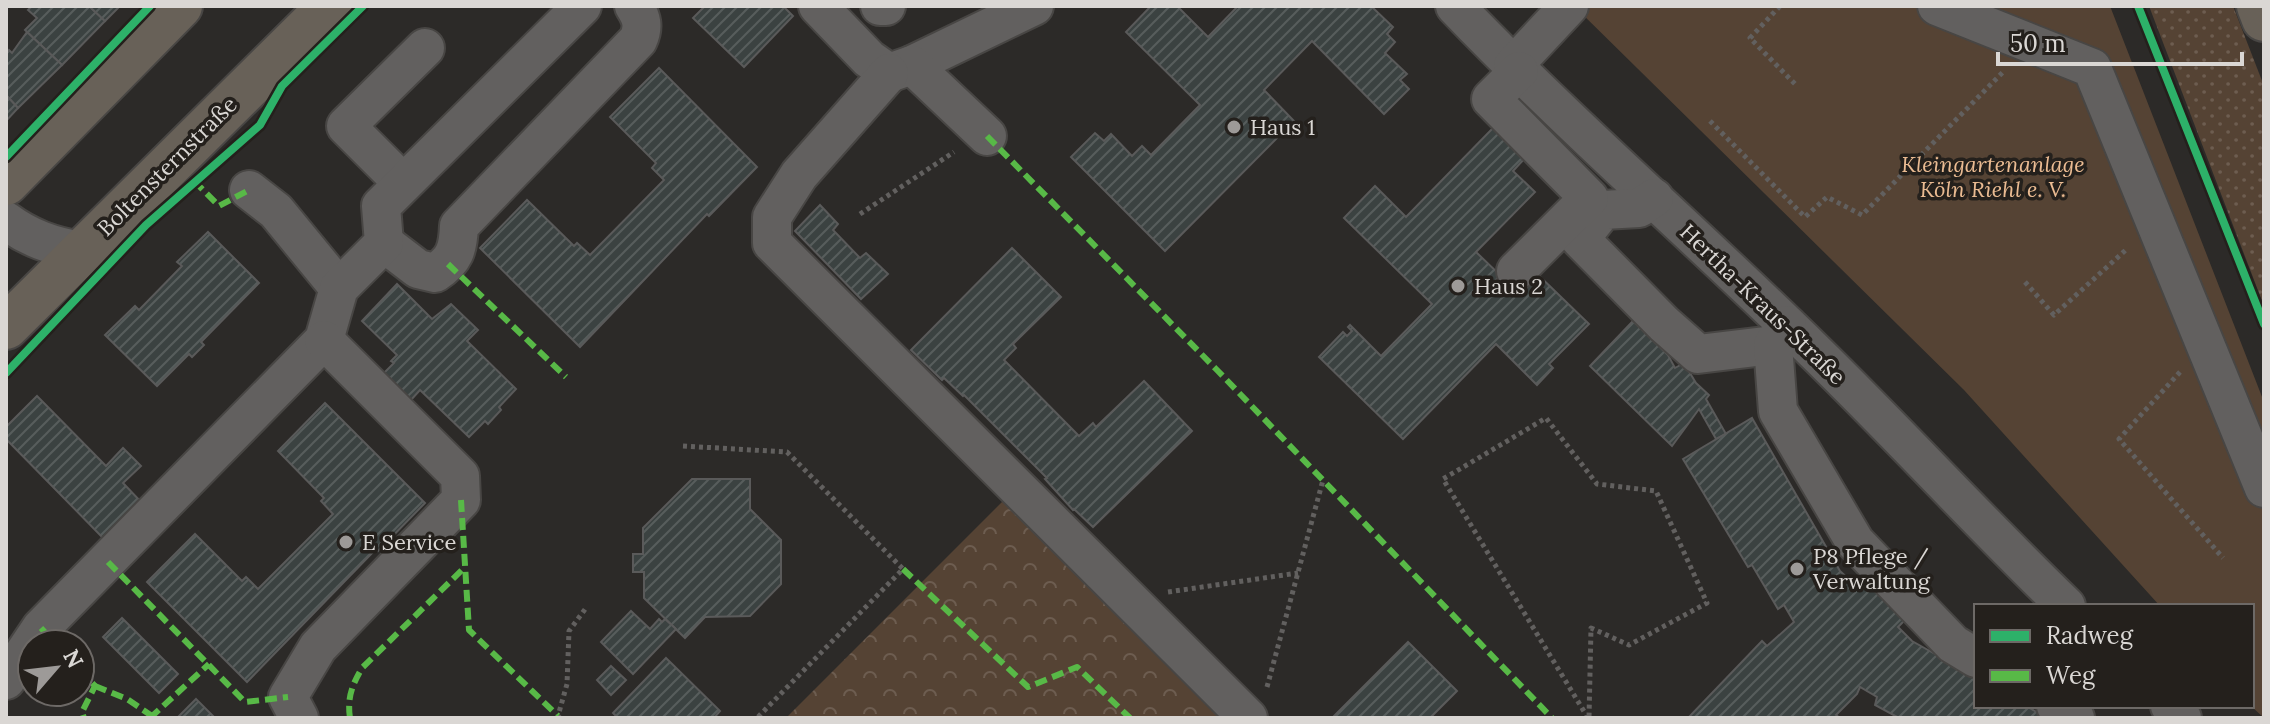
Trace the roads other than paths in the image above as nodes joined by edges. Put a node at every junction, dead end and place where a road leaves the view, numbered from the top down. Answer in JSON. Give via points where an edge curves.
{"nodes":[{"id":1,"x":180,"y":6,"type":"edge"},
{"id":2,"x":330,"y":6,"type":"edge"},
{"id":3,"x":582,"y":6,"type":"edge"},
{"id":4,"x":634,"y":6,"type":"edge"},
{"id":5,"x":818,"y":6,"type":"edge"},
{"id":6,"x":880,"y":6,"type":"edge"},
{"id":7,"x":886,"y":6,"type":"edge"},
{"id":8,"x":1034,"y":6,"type":"edge"},
{"id":9,"x":1455,"y":6,"type":"edge"},
{"id":10,"x":1569,"y":6,"type":"edge"},
{"id":11,"x":1937,"y":6,"type":"edge"},
{"id":12,"x":2259,"y":6,"type":"edge"},
{"id":13,"x":2264,"y":19,"type":"edge"},
{"id":14,"x":425,"y":48,"type":"dead end"},
{"id":15,"x":1516,"y":68,"type":"junction"},
{"id":16,"x":900,"y":69,"type":"junction"},
{"id":17,"x":987,"y":136,"type":"road end"},
{"id":18,"x":6,"y":183,"type":"edge"},
{"id":19,"x":403,"y":183,"type":"junction"},
{"id":20,"x":249,"y":190,"type":"dead end"},
{"id":21,"x":1654,"y":198,"type":"junction"},
{"id":22,"x":6,"y":221,"type":"edge"},
{"id":23,"x":384,"y":243,"type":"junction"},
{"id":24,"x":81,"y":251,"type":"junction"},
{"id":25,"x":1516,"y":271,"type":"dead end"},
{"id":26,"x":339,"y":288,"type":"junction"},
{"id":27,"x":6,"y":289,"type":"edge"},
{"id":28,"x":6,"y":315,"type":"edge"},
{"id":29,"x":6,"y":327,"type":"edge"},
{"id":30,"x":1780,"y":335,"type":"junction"},
{"id":31,"x":324,"y":340,"type":"junction"},
{"id":32,"x":2264,"y":488,"type":"edge"},
{"id":33,"x":2064,"y":604,"type":"edge"},
{"id":34,"x":1974,"y":657,"type":"edge"},
{"id":35,"x":6,"y":680,"type":"edge"},
{"id":36,"x":1257,"y":704,"type":"edge"},
{"id":37,"x":299,"y":718,"type":"edge"}],
"edges":[{"from":1,"to":18,"type":"main road"},
{"from":2,"to":24,"type":"main road","name":"Boltensternstraße"},
{"from":3,"to":19,"type":"street"},
{"from":4,"to":23,"type":"street","via":[[643,30],[638,40],[459,226],[457,252],[448,264],[435,273],[418,269]]},
{"from":5,"to":16,"type":"street","via":[[869,59]]},
{"from":6,"to":7,"type":"street"},
{"from":8,"to":16,"type":"street"},
{"from":9,"to":15,"type":"street","name":"Hertha-Kraus-Straße"},
{"from":10,"to":15,"type":"street"},
{"from":11,"to":32,"type":"street","via":[[2092,68]]},
{"from":12,"to":13,"type":"main road"},
{"from":14,"to":19,"type":"street","via":[[346,126]]},
{"from":15,"to":21,"type":"street","name":"Hertha-Kraus-Straße"},
{"from":15,"to":25,"type":"street","via":[[1491,99],[1589,198]]},
{"from":16,"to":17,"type":"street"},
{"from":16,"to":36,"type":"street","via":[[799,175],[772,217],[772,243],[1128,598]]},
{"from":19,"to":23,"type":"street","via":[[381,206]]},
{"from":20,"to":26,"type":"street","via":[[276,211]]},
{"from":21,"to":30,"type":"street","name":"Hertha-Kraus-Straße"},
{"from":21,"to":30,"type":"street","via":[[1639,208],[1603,210],[1580,239],[1698,354]]},
{"from":22,"to":24,"type":"street","via":[[50,245]]},
{"from":23,"to":26,"type":"street"},
{"from":24,"to":29,"type":"main road","name":"Boltensternstraße"},
{"from":26,"to":31,"type":"street"},
{"from":27,"to":28,"type":"main road"},
{"from":30,"to":33,"type":"street","name":"Hertha-Kraus-Straße"},
{"from":30,"to":34,"type":"street","via":[[1778,411],[1855,542],[1953,644]]},
{"from":31,"to":35,"type":"street","via":[[41,628]]},
{"from":31,"to":37,"type":"street","via":[[460,476],[461,500],[318,647],[288,697]]}]}
